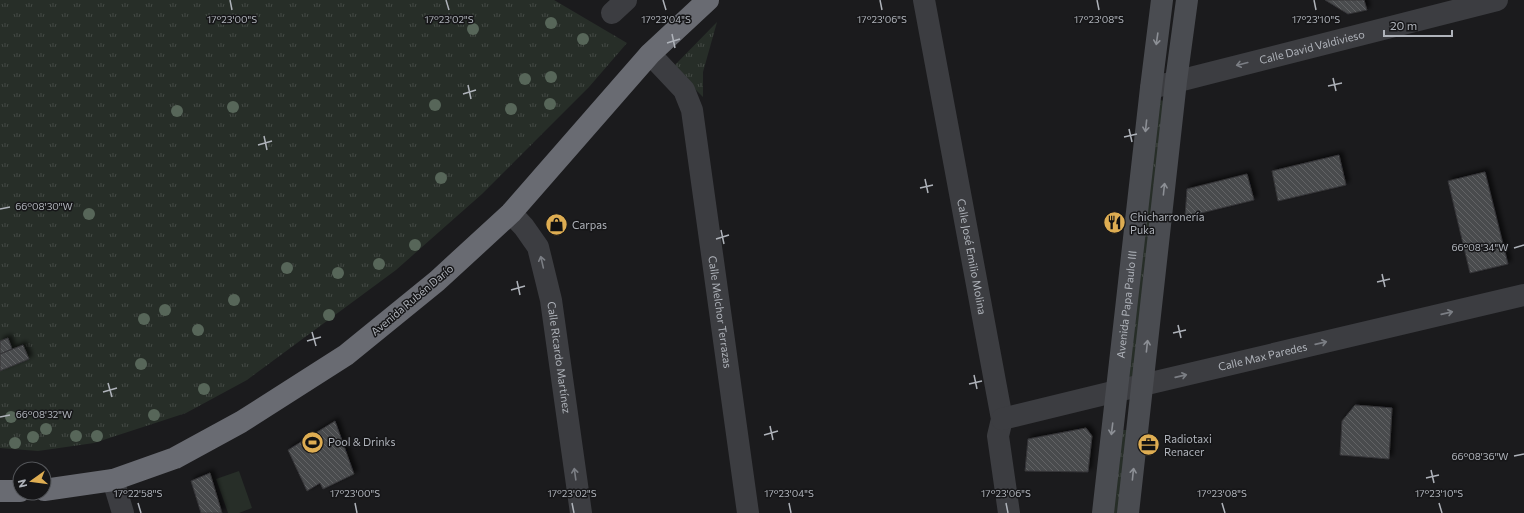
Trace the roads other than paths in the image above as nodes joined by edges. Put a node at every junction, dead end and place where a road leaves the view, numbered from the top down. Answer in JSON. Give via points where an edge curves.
{"nodes":[{"id":1,"x":708,"y":0,"type":"edge"},
{"id":2,"x":924,"y":0,"type":"edge"},
{"id":3,"x":1162,"y":0,"type":"edge"},
{"id":4,"x":1187,"y":0,"type":"edge"},
{"id":5,"x":1497,"y":0,"type":"edge"},
{"id":6,"x":650,"y":54,"type":"junction"},
{"id":7,"x":1176,"y":81,"type":"junction"},
{"id":8,"x":1150,"y":88,"type":"junction"},
{"id":9,"x":511,"y":213,"type":"junction"},
{"id":10,"x":1524,"y":295,"type":"edge"},
{"id":11,"x":1143,"y":384,"type":"junction"},
{"id":12,"x":1117,"y":391,"type":"junction"},
{"id":13,"x":1002,"y":419,"type":"junction"},
{"id":14,"x":113,"y":480,"type":"junction"},
{"id":15,"x":52,"y":489,"type":"edge"},
{"id":16,"x":0,"y":491,"type":"edge"},
{"id":17,"x":12,"y":491,"type":"edge"},
{"id":18,"x":123,"y":513,"type":"edge"},
{"id":19,"x":581,"y":513,"type":"edge"},
{"id":20,"x":748,"y":513,"type":"edge"},
{"id":21,"x":1009,"y":513,"type":"edge"},
{"id":22,"x":1103,"y":513,"type":"edge"},
{"id":23,"x":1128,"y":513,"type":"edge"}],
"edges":[{"from":1,"to":6,"type":"highway","name":"Avenida Rubén Darío"},
{"from":2,"to":13,"type":"street","name":"Calle José Emilio Molina"},
{"from":3,"to":8,"type":"main road","name":"Avenida Papa Paulo III","one_way":true},
{"from":4,"to":7,"type":"main road"},
{"from":5,"to":7,"type":"street","name":"Calle David Valdivieso","one_way":true},
{"from":6,"to":9,"type":"highway","name":"Avenida Rubén Darío"},
{"from":6,"to":20,"type":"street","name":"Calle Melchor Terrazas","via":[[684,90],[692,110]]},
{"from":7,"to":8,"type":"street","name":"Calle David Valdivieso"},
{"from":11,"to":7,"type":"main road","one_way":true},
{"from":8,"to":12,"type":"main road","name":"Avenida Papa Paulo III","one_way":true},
{"from":9,"to":14,"type":"highway","name":"Avenida Rubén Darío","via":[[437,281],[346,355],[241,422],[175,458]]},
{"from":19,"to":9,"type":"street","name":"Calle Ricardo Martínez","one_way":true,"via":[[551,300],[538,247]]},
{"from":11,"to":10,"type":"street","name":"Calle Max Paredes","one_way":true},
{"from":11,"to":12,"type":"street","name":"Calle Max Paredes"},
{"from":23,"to":11,"type":"main road","one_way":true},
{"from":12,"to":13,"type":"street","name":"Calle Max Paredes"},
{"from":12,"to":22,"type":"main road","name":"Avenida Papa Paulo III","one_way":true},
{"from":13,"to":21,"type":"street","name":"Calle José Emilio Molina","via":[[998,436]]},
{"from":14,"to":15,"type":"highway","name":"Avenida Rubén Darío"},
{"from":14,"to":18,"type":"street"},
{"from":16,"to":17,"type":"highway"}]}
